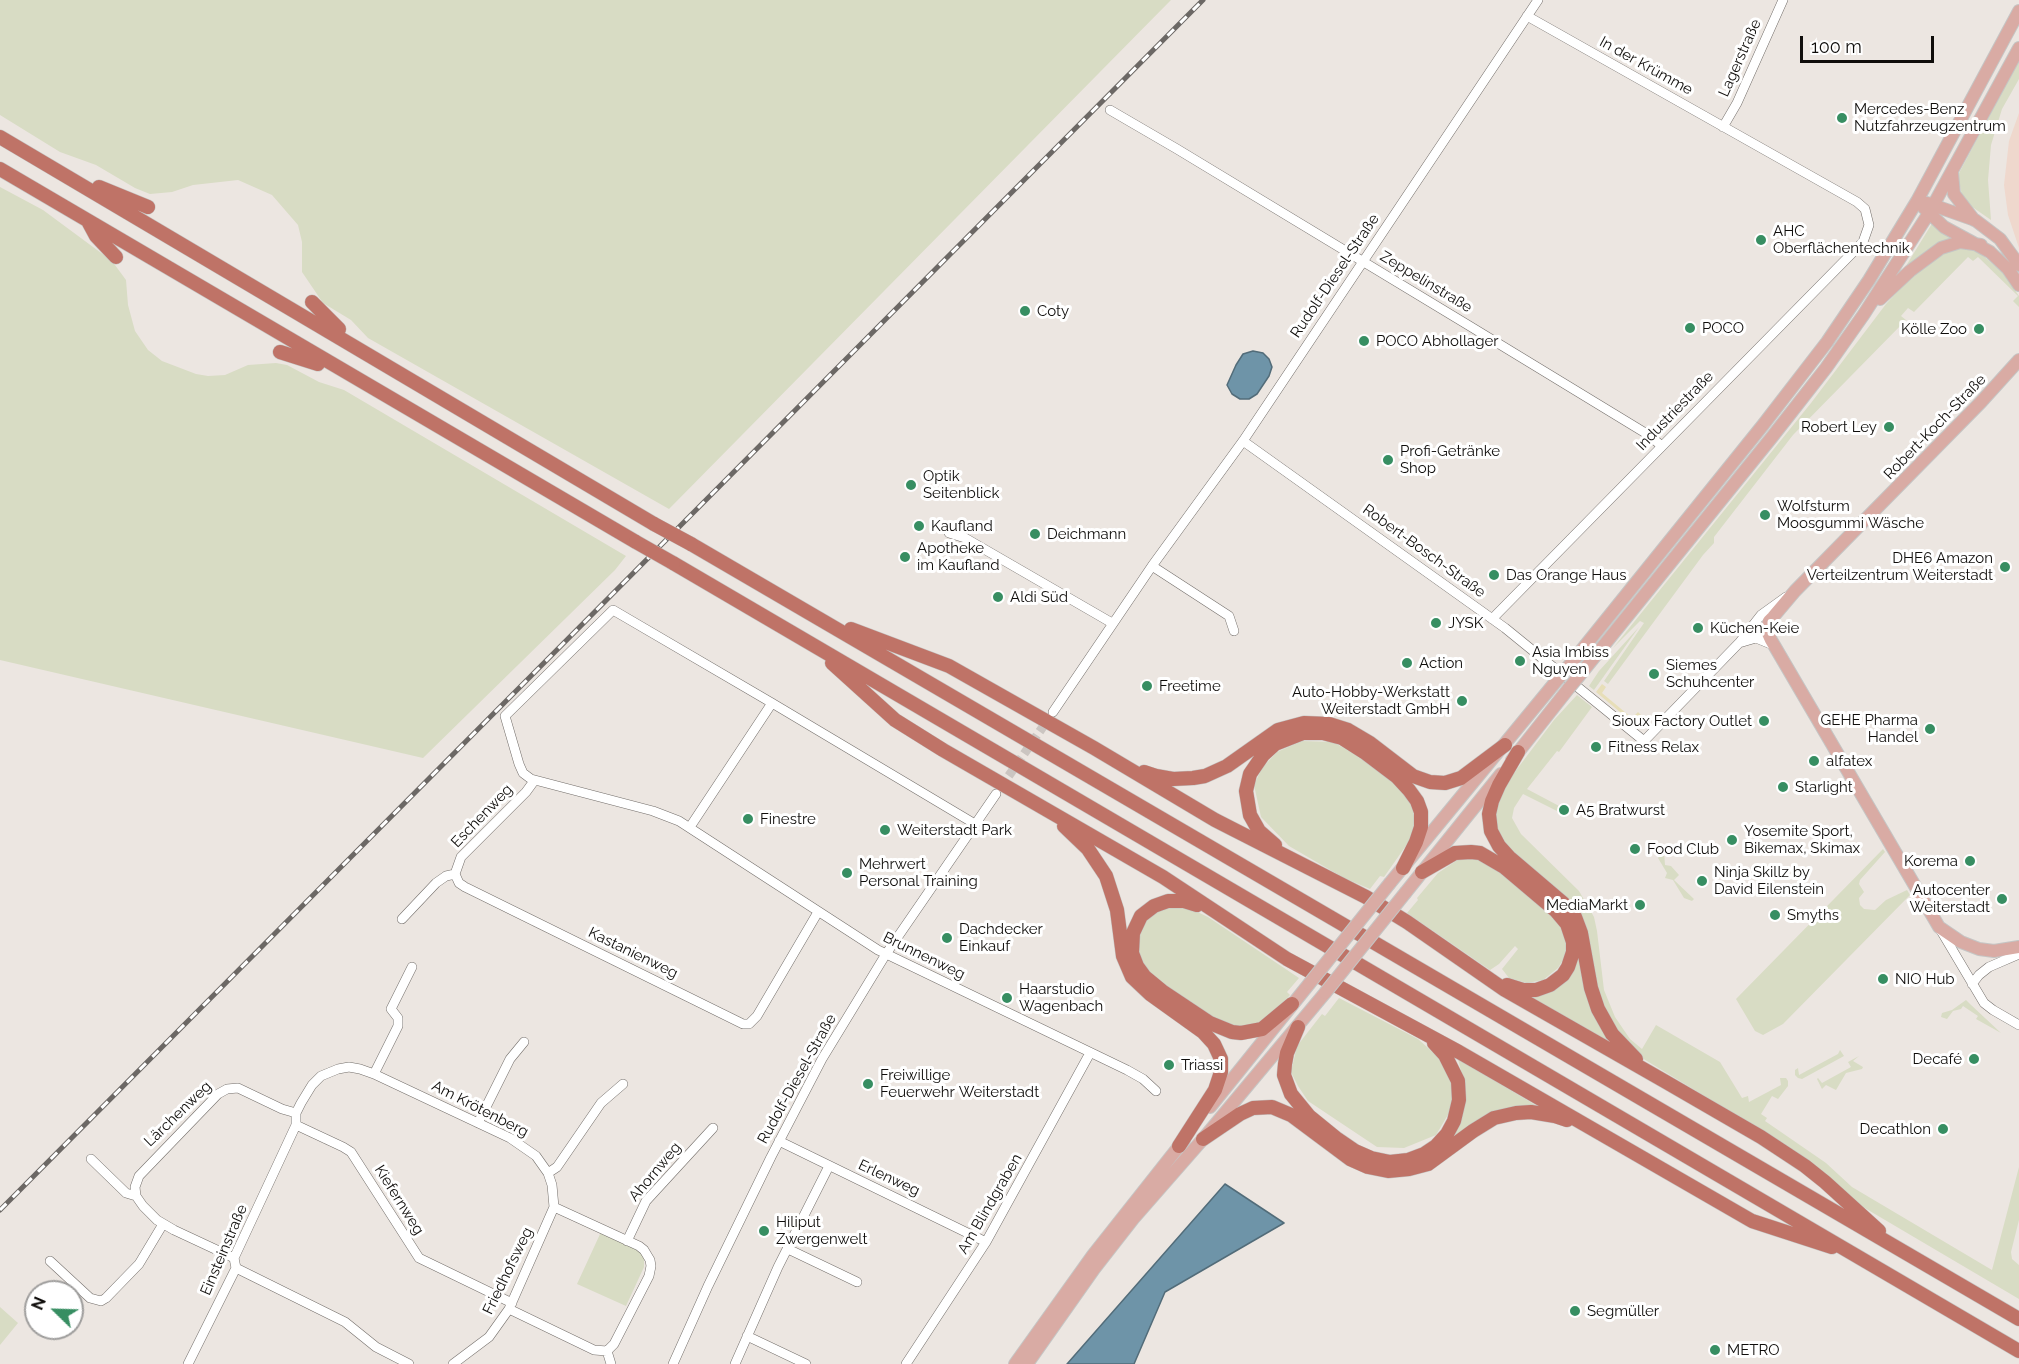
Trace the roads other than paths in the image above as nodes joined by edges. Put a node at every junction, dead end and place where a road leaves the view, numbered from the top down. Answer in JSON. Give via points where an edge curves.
{"nodes":[{"id":1,"x":1538,"y":0,"type":"edge"},
{"id":2,"x":1783,"y":0,"type":"edge"},
{"id":3,"x":2019,"y":11,"type":"edge"},
{"id":4,"x":1527,"y":16,"type":"junction"},
{"id":5,"x":2019,"y":48,"type":"edge"},
{"id":6,"x":1110,"y":110,"type":"dead end"},
{"id":7,"x":1723,"y":127,"type":"junction"},
{"id":8,"x":0,"y":137,"type":"edge"},
{"id":9,"x":48,"y":165,"type":"junction"},
{"id":10,"x":0,"y":169,"type":"edge"},
{"id":11,"x":1952,"y":173,"type":"junction"},
{"id":12,"x":1917,"y":201,"type":"junction"},
{"id":13,"x":148,"y":207,"type":"dead end"},
{"id":14,"x":1931,"y":209,"type":"junction"},
{"id":15,"x":1869,"y":219,"type":"joint"},
{"id":16,"x":1975,"y":220,"type":"junction"},
{"id":17,"x":88,"y":221,"type":"junction"},
{"id":18,"x":1981,"y":246,"type":"junction"},
{"id":19,"x":116,"y":257,"type":"dead end"},
{"id":20,"x":1363,"y":262,"type":"junction"},
{"id":21,"x":2019,"y":265,"type":"edge"},
{"id":22,"x":2019,"y":285,"type":"edge"},
{"id":23,"x":312,"y":302,"type":"dead end"},
{"id":24,"x":1864,"y":314,"type":"junction"},
{"id":25,"x":358,"y":347,"type":"junction"},
{"id":26,"x":280,"y":352,"type":"dead end"},
{"id":27,"x":2019,"y":360,"type":"edge"},
{"id":28,"x":2019,"y":369,"type":"edge"},
{"id":29,"x":359,"y":380,"type":"junction"},
{"id":30,"x":1981,"y":402,"type":"junction"},
{"id":31,"x":1244,"y":441,"type":"junction"},
{"id":32,"x":1662,"y":446,"type":"junction"},
{"id":33,"x":949,"y":533,"type":"dead end"},
{"id":34,"x":1152,"y":566,"type":"junction"},
{"id":35,"x":1796,"y":591,"type":"junction"},
{"id":36,"x":813,"y":615,"type":"junction"},
{"id":37,"x":1492,"y":619,"type":"junction"},
{"id":38,"x":1113,"y":623,"type":"junction"},
{"id":39,"x":1234,"y":631,"type":"dead end"},
{"id":40,"x":1739,"y":643,"type":"junction"},
{"id":41,"x":813,"y":645,"type":"junction"},
{"id":42,"x":1774,"y":646,"type":"junction"},
{"id":43,"x":1583,"y":690,"type":"joint"},
{"id":44,"x":772,"y":703,"type":"junction"},
{"id":45,"x":1053,"y":712,"type":"tunnel mouth"},
{"id":46,"x":1505,"y":745,"type":"junction"},
{"id":47,"x":1094,"y":748,"type":"junction"},
{"id":48,"x":1518,"y":752,"type":"junction"},
{"id":49,"x":534,"y":781,"type":"junction"},
{"id":50,"x":996,"y":794,"type":"tunnel mouth"},
{"id":51,"x":1027,"y":798,"type":"junction"},
{"id":52,"x":975,"y":824,"type":"junction"},
{"id":53,"x":690,"y":827,"type":"junction"},
{"id":54,"x":1301,"y":864,"type":"junction"},
{"id":55,"x":1403,"y":867,"type":"junction"},
{"id":56,"x":1422,"y":872,"type":"junction"},
{"id":57,"x":455,"y":874,"type":"junction"},
{"id":58,"x":818,"y":912,"type":"junction"},
{"id":59,"x":402,"y":919,"type":"dead end"},
{"id":60,"x":1237,"y":927,"type":"junction"},
{"id":61,"x":1939,"y":927,"type":"junction"},
{"id":62,"x":2019,"y":947,"type":"edge"},
{"id":63,"x":886,"y":954,"type":"junction"},
{"id":64,"x":2019,"y":954,"type":"edge"},
{"id":65,"x":1467,"y":963,"type":"junction"},
{"id":66,"x":411,"y":967,"type":"dead end"},
{"id":67,"x":1972,"y":984,"type":"junction"},
{"id":68,"x":1292,"y":1004,"type":"junction"},
{"id":69,"x":2019,"y":1025,"type":"edge"},
{"id":70,"x":1298,"y":1027,"type":"junction"},
{"id":71,"x":1421,"y":1032,"type":"junction"},
{"id":72,"x":524,"y":1042,"type":"dead end"},
{"id":73,"x":1090,"y":1053,"type":"junction"},
{"id":74,"x":374,"y":1074,"type":"junction"},
{"id":75,"x":1666,"y":1082,"type":"junction"},
{"id":76,"x":622,"y":1084,"type":"dead end"},
{"id":77,"x":1156,"y":1091,"type":"dead end"},
{"id":78,"x":296,"y":1113,"type":"junction"},
{"id":79,"x":478,"y":1124,"type":"junction"},
{"id":80,"x":296,"y":1125,"type":"junction"},
{"id":81,"x":713,"y":1128,"type":"dead end"},
{"id":82,"x":1600,"y":1133,"type":"junction"},
{"id":83,"x":1203,"y":1139,"type":"junction"},
{"id":84,"x":779,"y":1141,"type":"junction"},
{"id":85,"x":1179,"y":1146,"type":"junction"},
{"id":86,"x":91,"y":1159,"type":"dead end"},
{"id":87,"x":829,"y":1166,"type":"junction"},
{"id":88,"x":548,"y":1173,"type":"junction"},
{"id":89,"x":136,"y":1196,"type":"junction"},
{"id":90,"x":554,"y":1207,"type":"junction"},
{"id":91,"x":163,"y":1224,"type":"junction"},
{"id":92,"x":627,"y":1241,"type":"junction"},
{"id":93,"x":986,"y":1242,"type":"junction"},
{"id":94,"x":1896,"y":1247,"type":"junction"},
{"id":95,"x":788,"y":1248,"type":"junction"},
{"id":96,"x":1852,"y":1253,"type":"junction"},
{"id":97,"x":50,"y":1261,"type":"dead end"},
{"id":98,"x":235,"y":1263,"type":"junction"},
{"id":99,"x":857,"y":1282,"type":"dead end"},
{"id":100,"x":510,"y":1306,"type":"junction"},
{"id":101,"x":2019,"y":1319,"type":"edge"},
{"id":102,"x":747,"y":1336,"type":"junction"},
{"id":103,"x":2019,"y":1351,"type":"edge"},
{"id":104,"x":607,"y":1352,"type":"junction"},
{"id":105,"x":188,"y":1364,"type":"edge"},
{"id":106,"x":409,"y":1364,"type":"edge"},
{"id":107,"x":453,"y":1364,"type":"edge"},
{"id":108,"x":611,"y":1364,"type":"edge"},
{"id":109,"x":673,"y":1364,"type":"edge"},
{"id":110,"x":735,"y":1364,"type":"edge"},
{"id":111,"x":806,"y":1364,"type":"edge"},
{"id":112,"x":906,"y":1364,"type":"edge"},
{"id":113,"x":1015,"y":1364,"type":"edge"},
{"id":114,"x":1027,"y":1364,"type":"edge"}],
"edges":[{"from":1,"to":4,"type":"street","name":"Rudolf-Diesel-Straße"},
{"from":2,"to":7,"type":"street","name":"Lagerstraße"},
{"from":3,"to":12,"type":"main road"},
{"from":4,"to":7,"type":"street","name":"In der Krümme"},
{"from":4,"to":20,"type":"street","name":"Rudolf-Diesel-Straße"},
{"from":5,"to":11,"type":"main road"},
{"from":6,"to":20,"type":"street","name":"Zeppelinstraße"},
{"from":7,"to":15,"type":"street","name":"In der Krümme","via":[[1857,202]]},
{"from":8,"to":9,"type":"highway"},
{"from":9,"to":13,"type":"highway"},
{"from":9,"to":25,"type":"highway"},
{"from":10,"to":17,"type":"highway"},
{"from":11,"to":14,"type":"main road"},
{"from":11,"to":16,"type":"main road","via":[[1954,194]]},
{"from":12,"to":14,"type":"main road"},
{"from":12,"to":46,"type":"main road","bridge":true,"via":[[1869,280],[1801,376]]},
{"from":14,"to":16,"type":"main road"},
{"from":14,"to":18,"type":"main road","via":[[1944,227]]},
{"from":14,"to":24,"type":"main road"},
{"from":15,"to":32,"type":"street","name":"Industriestraße","via":[[1863,242]]},
{"from":16,"to":21,"type":"main road","via":[[2000,239]]},
{"from":17,"to":19,"type":"highway"},
{"from":17,"to":29,"type":"highway"},
{"from":18,"to":22,"type":"main road","via":[[2000,260]]},
{"from":18,"to":24,"type":"main road","via":[[1960,242],[1941,248]]},
{"from":20,"to":31,"type":"street","name":"Rudolf-Diesel-Straße"},
{"from":20,"to":32,"type":"street","name":"Zeppelinstraße"},
{"from":23,"to":25,"type":"highway"},
{"from":24,"to":48,"type":"main road","bridge":true,"via":[[1772,437]]},
{"from":25,"to":36,"type":"highway","bridge":true},
{"from":26,"to":29,"type":"highway"},
{"from":27,"to":30,"type":"main road","name":"Robert-Koch-Straße"},
{"from":28,"to":30,"type":"main road"},
{"from":29,"to":41,"type":"highway","bridge":true},
{"from":30,"to":35,"type":"main road","name":"Robert-Koch-Straße"},
{"from":31,"to":34,"type":"street","name":"Rudolf-Diesel-Straße"},
{"from":31,"to":37,"type":"street","name":"Robert-Bosch-Straße"},
{"from":32,"to":37,"type":"street","name":"Industriestraße"},
{"from":33,"to":38,"type":"street","via":[[965,538]]},
{"from":34,"to":38,"type":"street","name":"Rudolf-Diesel-Straße"},
{"from":34,"to":39,"type":"street","via":[[1229,616]]},
{"from":35,"to":40,"type":"street","name":"Robert-Koch-Straße","via":[[1766,611]]},
{"from":35,"to":42,"type":"main road","name":"Robert-Koch-Straße","via":[[1769,621],[1767,631]]},
{"from":36,"to":47,"type":"highway","via":[[949,666]]},
{"from":36,"to":94,"type":"highway"},
{"from":37,"to":43,"type":"street","name":"Robert-Bosch-Straße"},
{"from":38,"to":45,"type":"street","name":"Rudolf-Diesel-Straße"},
{"from":40,"to":42,"type":"street","via":[[1758,638]]},
{"from":40,"to":43,"type":"street","name":"Robert-Koch-Straße","via":[[1644,741]]},
{"from":41,"to":51,"type":"highway","via":[[895,720]]},
{"from":41,"to":96,"type":"highway"},
{"from":42,"to":61,"type":"main road"},
{"from":44,"to":49,"type":"street","via":[[613,610],[505,716],[523,773]]},
{"from":44,"to":52,"type":"street"},
{"from":44,"to":53,"type":"street"},
{"from":46,"to":47,"type":"highway","via":[[1477,767],[1445,783],[1413,776],[1359,736],[1319,722],[1278,730],[1217,772],[1193,778],[1156,776]]},
{"from":46,"to":55,"type":"main road"},
{"from":47,"to":54,"type":"highway","via":[[1215,820]]},
{"from":48,"to":56,"type":"main road"},
{"from":48,"to":75,"type":"highway","via":[[1490,809],[1489,823],[1495,840],[1575,917],[1591,988],[1605,1022],[1624,1049]]},
{"from":49,"to":53,"type":"street","name":"Brunnenweg","via":[[661,813]]},
{"from":49,"to":57,"type":"street","name":"Eschenweg","via":[[461,857]]},
{"from":50,"to":52,"type":"street","name":"Rudolf-Diesel-Straße"},
{"from":51,"to":60,"type":"highway","via":[[1163,877]]},
{"from":51,"to":85,"type":"highway","via":[[1077,838],[1102,869],[1112,890],[1123,956],[1132,977],[1149,994],[1203,1032],[1218,1051],[1218,1084]]},
{"from":52,"to":63,"type":"street","name":"Rudolf-Diesel-Straße"},
{"from":53,"to":58,"type":"street","name":"Brunnenweg"},
{"from":54,"to":55,"type":"highway","via":[[1259,831],[1246,791],[1250,774],[1269,749],[1293,736],[1313,732],[1351,742],[1409,790],[1421,812],[1421,826]]},
{"from":54,"to":65,"type":"highway","via":[[1385,908]]},
{"from":55,"to":68,"type":"main road","bridge":true},
{"from":56,"to":65,"type":"highway","via":[[1455,853],[1489,857],[1556,911],[1574,942],[1572,960],[1563,975],[1536,990],[1509,986]]},
{"from":56,"to":70,"type":"main road","bridge":true},
{"from":57,"to":58,"type":"street","name":"Kastanienweg","via":[[465,887],[743,1024],[757,1016]]},
{"from":57,"to":59,"type":"street","via":[[436,883]]},
{"from":58,"to":63,"type":"street","name":"Brunnenweg"},
{"from":60,"to":68,"type":"highway","via":[[1192,903],[1160,903],[1136,924],[1132,953],[1140,972],[1150,982],[1224,1030],[1241,1033],[1262,1029]]},
{"from":60,"to":71,"type":"highway","via":[[1287,959]]},
{"from":61,"to":62,"type":"main road","via":[[1980,949]]},
{"from":61,"to":67,"type":"street"},
{"from":63,"to":73,"type":"street","name":"Brunnenweg"},
{"from":63,"to":84,"type":"street","name":"Rudolf-Diesel-Straße","via":[[822,1059]]},
{"from":64,"to":67,"type":"street","via":[[1989,967]]},
{"from":65,"to":75,"type":"highway","via":[[1505,990]]},
{"from":66,"to":74,"type":"street","via":[[391,1009],[398,1018],[398,1026]]},
{"from":67,"to":69,"type":"street","via":[[1989,1008]]},
{"from":68,"to":85,"type":"main road"},
{"from":70,"to":71,"type":"highway","via":[[1287,1053],[1284,1075],[1299,1105],[1355,1151],[1390,1162],[1424,1154],[1447,1134],[1454,1121],[1458,1081],[1438,1046]]},
{"from":70,"to":83,"type":"main road"},
{"from":71,"to":82,"type":"highway"},
{"from":72,"to":79,"type":"street","via":[[510,1059]]},
{"from":73,"to":77,"type":"street","name":"Brunnenweg","via":[[1136,1074]]},
{"from":73,"to":93,"type":"street","name":"Am Blindgraben"},
{"from":74,"to":78,"type":"street","name":"Am Krötenberg","via":[[349,1067],[326,1073],[312,1085]]},
{"from":74,"to":79,"type":"street","name":"Am Krötenberg"},
{"from":75,"to":94,"type":"highway","via":[[1805,1166]]},
{"from":76,"to":88,"type":"street","via":[[601,1103],[557,1167]]},
{"from":78,"to":80,"type":"street","name":"Einsteinstraße"},
{"from":78,"to":89,"type":"street","name":"Lärchenweg","via":[[238,1088],[222,1090],[142,1171],[136,1183]]},
{"from":79,"to":88,"type":"street","name":"Am Krötenberg","via":[[530,1151]]},
{"from":80,"to":98,"type":"street","name":"Einsteinstraße"},
{"from":80,"to":100,"type":"street","name":"Kiefernweg","via":[[353,1154],[417,1257]]},
{"from":81,"to":92,"type":"street","name":"Ahornweg","via":[[646,1202]]},
{"from":82,"to":83,"type":"highway","via":[[1555,1116],[1516,1113],[1494,1118],[1428,1164],[1388,1171],[1350,1159],[1292,1115],[1272,1107],[1240,1113]]},
{"from":82,"to":96,"type":"highway","via":[[1752,1221]]},
{"from":83,"to":114,"type":"main road","via":[[1115,1241]]},
{"from":84,"to":87,"type":"street","name":"Erlenweg"},
{"from":84,"to":109,"type":"street","name":"Rudolf-Diesel-Straße"},
{"from":85,"to":113,"type":"main road"},
{"from":86,"to":89,"type":"street","via":[[126,1193]]},
{"from":87,"to":93,"type":"street","name":"Erlenweg"},
{"from":87,"to":95,"type":"street"},
{"from":88,"to":90,"type":"street","name":"Am Krötenberg"},
{"from":89,"to":91,"type":"street"},
{"from":90,"to":92,"type":"street"},
{"from":90,"to":100,"type":"street","name":"Friedhofsweg"},
{"from":91,"to":97,"type":"street","via":[[139,1264],[101,1301],[90,1298]]},
{"from":91,"to":98,"type":"street"},
{"from":92,"to":104,"type":"street","via":[[644,1250],[651,1270]]},
{"from":93,"to":112,"type":"street","name":"Am Blindgraben"},
{"from":94,"to":101,"type":"highway"},
{"from":95,"to":99,"type":"street"},
{"from":95,"to":102,"type":"street"},
{"from":96,"to":103,"type":"highway"},
{"from":98,"to":105,"type":"street","name":"Einsteinstraße"},
{"from":98,"to":106,"type":"street","via":[[345,1322],[370,1343]]},
{"from":100,"to":104,"type":"street","name":"Kiefernweg","via":[[594,1350]]},
{"from":100,"to":107,"type":"street","name":"Friedhofsweg","via":[[489,1337]]},
{"from":102,"to":110,"type":"street"},
{"from":102,"to":111,"type":"street"},
{"from":104,"to":108,"type":"street"}]}
